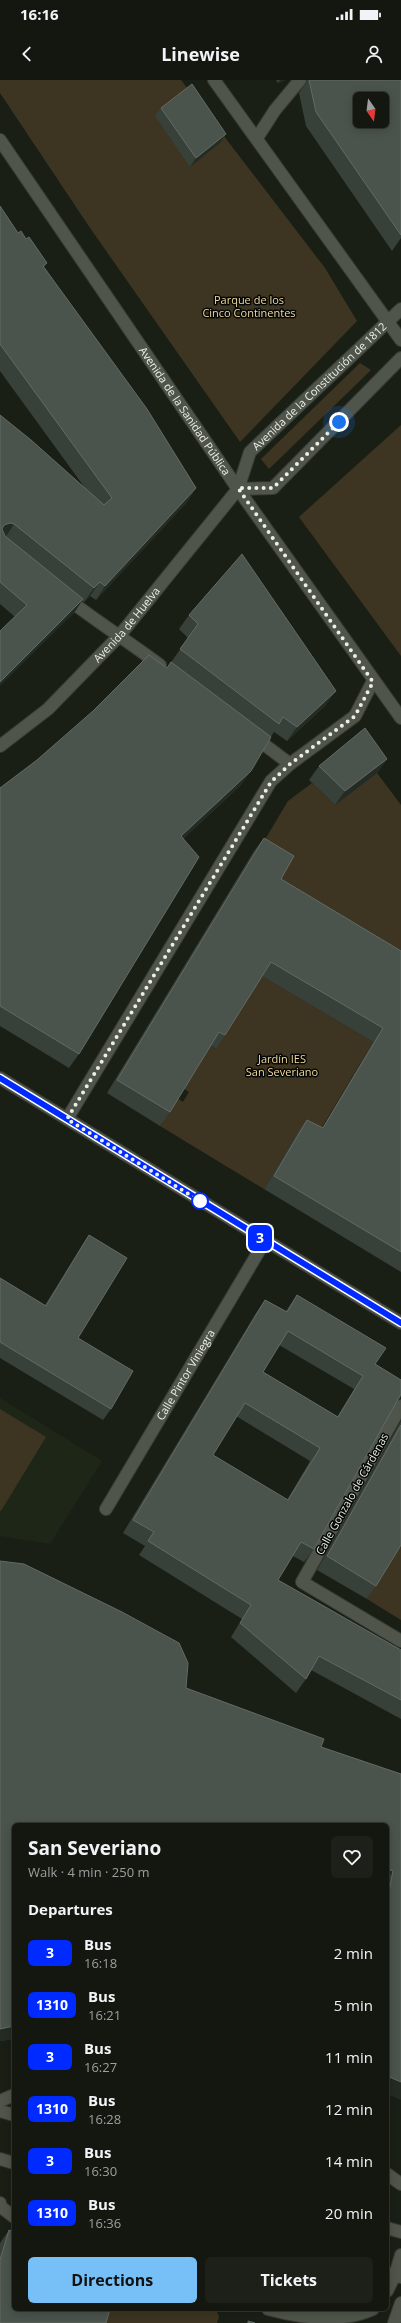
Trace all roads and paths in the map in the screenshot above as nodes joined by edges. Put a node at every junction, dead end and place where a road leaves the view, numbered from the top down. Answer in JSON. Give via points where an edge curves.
{"nodes":[{"id":1,"x":214,"y":80,"type":"edge"},
{"id":2,"x":300,"y":80,"type":"edge"},
{"id":3,"x":257,"y":138,"type":"junction"},
{"id":4,"x":0,"y":140,"type":"edge"},
{"id":5,"x":401,"y":309,"type":"edge"},
{"id":6,"x":389,"y":321,"type":"junction"},
{"id":7,"x":401,"y":340,"type":"edge"},
{"id":8,"x":401,"y":358,"type":"edge"},
{"id":9,"x":238,"y":488,"type":"junction"},
{"id":10,"x":53,"y":587,"type":"edge"},
{"id":11,"x":120,"y":635,"type":"junction"},
{"id":12,"x":171,"y":673,"type":"edge"},
{"id":13,"x":373,"y":682,"type":"junction"},
{"id":14,"x":401,"y":718,"type":"edge"},
{"id":15,"x":246,"y":730,"type":"edge"},
{"id":16,"x":0,"y":746,"type":"edge"},
{"id":17,"x":290,"y":764,"type":"junction"},
{"id":18,"x":0,"y":1078,"type":"edge"},
{"id":19,"x":67,"y":1119,"type":"junction"},
{"id":20,"x":265,"y":1241,"type":"junction"},
{"id":21,"x":401,"y":1323,"type":"edge"},
{"id":22,"x":401,"y":1406,"type":"edge"},
{"id":23,"x":106,"y":1510,"type":"dead end"},
{"id":24,"x":401,"y":1641,"type":"edge"},
{"id":25,"x":12,"y":2096,"type":"edge"},
{"id":26,"x":0,"y":2101,"type":"edge"},
{"id":27,"x":0,"y":2110,"type":"edge"},
{"id":28,"x":12,"y":2114,"type":"edge"},
{"id":29,"x":0,"y":2159,"type":"edge"},
{"id":30,"x":12,"y":2163,"type":"edge"},
{"id":31,"x":389,"y":2175,"type":"edge"},
{"id":32,"x":401,"y":2184,"type":"edge"},
{"id":33,"x":0,"y":2203,"type":"edge"},
{"id":34,"x":12,"y":2215,"type":"edge"},
{"id":35,"x":389,"y":2229,"type":"edge"},
{"id":36,"x":401,"y":2232,"type":"edge"},
{"id":37,"x":401,"y":2255,"type":"edge"},
{"id":38,"x":394,"y":2275,"type":"edge"},
{"id":39,"x":389,"y":2286,"type":"edge"},
{"id":40,"x":401,"y":2303,"type":"edge"},
{"id":41,"x":280,"y":2311,"type":"edge"},
{"id":42,"x":369,"y":2311,"type":"edge"},
{"id":43,"x":394,"y":2323,"type":"edge"}],
"edges":[{"from":1,"to":3,"type":"street"},
{"from":2,"to":3,"type":"street","via":[[275,110]]},
{"from":3,"to":6,"type":"street"},
{"from":4,"to":9,"type":"street","name":"Avenida de la Sanidad Pública"},
{"from":5,"to":6,"type":"street","name":"Avenida de la Constitución de 1812"},
{"from":6,"to":7,"type":"street"},
{"from":6,"to":9,"type":"street","name":"Avenida de la Constitución de 1812","via":[[250,452]]},
{"from":8,"to":9,"type":"street","via":[[273,488]]},
{"from":9,"to":11,"type":"street","name":"Avenida de Huelva"},
{"from":9,"to":13,"type":"street","name":"Avenida de la Sanidad Pública"},
{"from":10,"to":11,"type":"street","via":[[93,619]]},
{"from":11,"to":12,"type":"street"},
{"from":11,"to":16,"type":"street","name":"Avenida de Huelva","via":[[48,708]]},
{"from":13,"to":14,"type":"street","name":"Avenida de la Sanidad Pública"},
{"from":13,"to":17,"type":"street","via":[[355,716]]},
{"from":15,"to":17,"type":"street"},
{"from":17,"to":19,"type":"street","via":[[271,782]]},
{"from":18,"to":19,"type":"street"},
{"from":19,"to":20,"type":"street"},
{"from":20,"to":21,"type":"street"},
{"from":20,"to":23,"type":"street","name":"Calle Pintor Viniegra"},
{"from":22,"to":24,"type":"street","name":"Calle Gonzalo de Cárdenas","via":[[302,1582]]},
{"from":25,"to":26,"type":"street"},
{"from":27,"to":28,"type":"street"},
{"from":29,"to":30,"type":"street"},
{"from":31,"to":32,"type":"street"},
{"from":33,"to":34,"type":"street","via":[[1,2207]]},
{"from":35,"to":36,"type":"street"},
{"from":37,"to":38,"type":"street"},
{"from":38,"to":39,"type":"street"},
{"from":40,"to":43,"type":"street"},
{"from":41,"to":42,"type":"street","via":[[332,2320],[360,2316]]}]}
